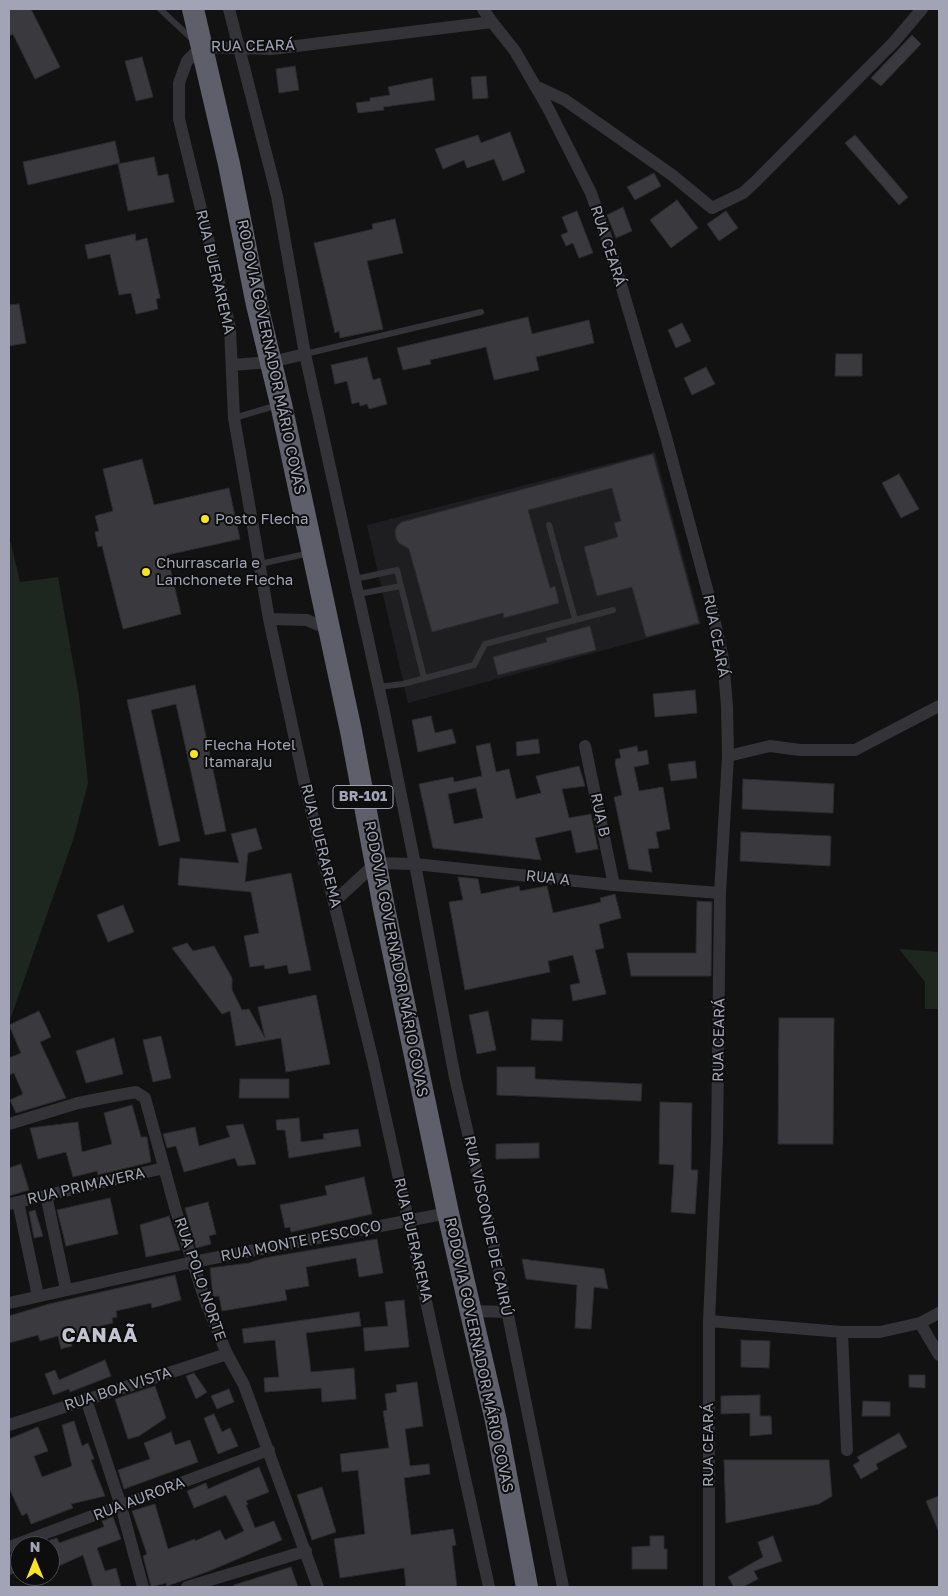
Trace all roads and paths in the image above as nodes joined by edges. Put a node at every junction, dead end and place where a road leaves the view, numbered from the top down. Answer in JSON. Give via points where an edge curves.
{"nodes":[{"id":1,"x":160,"y":9,"type":"edge"},
{"id":2,"x":193,"y":9,"type":"edge"},
{"id":3,"x":229,"y":9,"type":"edge"},
{"id":4,"x":484,"y":9,"type":"edge"},
{"id":5,"x":922,"y":9,"type":"edge"},
{"id":6,"x":492,"y":22,"type":"junction"},
{"id":7,"x":200,"y":47,"type":"junction"},
{"id":8,"x":238,"y":49,"type":"junction"},
{"id":9,"x":535,"y":86,"type":"junction"},
{"id":10,"x":481,"y":312,"type":"dead end"},
{"id":11,"x":305,"y":354,"type":"junction"},
{"id":12,"x":271,"y":362,"type":"junction"},
{"id":13,"x":232,"y":365,"type":"junction"},
{"id":14,"x":281,"y":404,"type":"junction"},
{"id":15,"x":234,"y":418,"type":"junction"},
{"id":16,"x":549,"y":525,"type":"dead end"},
{"id":17,"x":312,"y":552,"type":"junction"},
{"id":18,"x":260,"y":564,"type":"junction"},
{"id":19,"x":355,"y":579,"type":"junction"},
{"id":20,"x":401,"y":586,"type":"junction"},
{"id":21,"x":358,"y":594,"type":"junction"},
{"id":22,"x":613,"y":610,"type":"dead end"},
{"id":23,"x":269,"y":619,"type":"junction"},
{"id":24,"x":576,"y":619,"type":"junction"},
{"id":25,"x":328,"y":629,"type":"junction"},
{"id":26,"x":424,"y":678,"type":"junction"},
{"id":27,"x":378,"y":686,"type":"junction"},
{"id":28,"x":939,"y":706,"type":"edge"},
{"id":29,"x":585,"y":746,"type":"dead end"},
{"id":30,"x":728,"y":756,"type":"junction"},
{"id":31,"x":376,"y":863,"type":"junction"},
{"id":32,"x":415,"y":864,"type":"junction"},
{"id":33,"x":614,"y":885,"type":"junction"},
{"id":34,"x":720,"y":893,"type":"junction"},
{"id":35,"x":335,"y":901,"type":"junction"},
{"id":36,"x":9,"y":1124,"type":"edge"},
{"id":37,"x":164,"y":1168,"type":"junction"},
{"id":38,"x":46,"y":1195,"type":"junction"},
{"id":39,"x":13,"y":1203,"type":"edge"},
{"id":40,"x":448,"y":1213,"type":"junction"},
{"id":41,"x":409,"y":1220,"type":"junction"},
{"id":42,"x":192,"y":1262,"type":"junction"},
{"id":43,"x":66,"y":1289,"type":"junction"},
{"id":44,"x":38,"y":1296,"type":"junction"},
{"id":45,"x":9,"y":1303,"type":"edge"},
{"id":46,"x":471,"y":1311,"type":"junction"},
{"id":47,"x":507,"y":1312,"type":"junction"},
{"id":48,"x":939,"y":1313,"type":"edge"},
{"id":49,"x":709,"y":1321,"type":"junction"},
{"id":50,"x":920,"y":1324,"type":"junction"},
{"id":51,"x":842,"y":1332,"type":"junction"},
{"id":52,"x":227,"y":1354,"type":"junction"},
{"id":53,"x":939,"y":1355,"type":"edge"},
{"id":54,"x":86,"y":1399,"type":"junction"},
{"id":55,"x":9,"y":1425,"type":"edge"},
{"id":56,"x":269,"y":1450,"type":"junction"},
{"id":57,"x":847,"y":1450,"type":"dead end"},
{"id":58,"x":121,"y":1506,"type":"junction"},
{"id":59,"x":9,"y":1547,"type":"edge"},
{"id":60,"x":306,"y":1551,"type":"junction"},
{"id":61,"x":143,"y":1587,"type":"edge"},
{"id":62,"x":187,"y":1587,"type":"edge"},
{"id":63,"x":318,"y":1587,"type":"edge"},
{"id":64,"x":489,"y":1587,"type":"edge"},
{"id":65,"x":527,"y":1587,"type":"edge"},
{"id":66,"x":563,"y":1587,"type":"edge"},
{"id":67,"x":709,"y":1587,"type":"edge"}],
"edges":[{"from":1,"to":7,"type":"lane"},
{"from":2,"to":7,"type":"highway","name":"RODOVIA GOVERNADOR MÁRIO COVAS","number":"BR-101"},
{"from":3,"to":8,"type":"street","name":"RUA VISCONDE DE CAIRÚ"},
{"from":4,"to":6,"type":"street"},
{"from":5,"to":9,"type":"street","via":[[894,42],[755,182],[743,193],[712,208],[672,175],[565,100]]},
{"from":6,"to":8,"type":"street","name":"RUA CEARÁ","via":[[272,49]]},
{"from":6,"to":9,"type":"street","name":"RUA CEARÁ","via":[[515,51]]},
{"from":7,"to":8,"type":"street","name":"RUA CEARÁ"},
{"from":7,"to":12,"type":"highway","name":"RODOVIA GOVERNADOR MÁRIO COVAS","number":"BR-101","via":[[229,164]]},
{"from":7,"to":13,"type":"street","name":"RUA BUERAREMA","via":[[187,61],[179,83],[179,119],[230,328]]},
{"from":8,"to":11,"type":"street","name":"RUA VISCONDE DE CAIRÚ","via":[[277,196]]},
{"from":9,"to":30,"type":"street","name":"RUA CEARÁ","via":[[591,193],[666,437],[723,658]]},
{"from":10,"to":11,"type":"lane"},
{"from":11,"to":12,"type":"street"},
{"from":11,"to":19,"type":"street","name":"RUA VISCONDE DE CAIRÚ"},
{"from":12,"to":13,"type":"street"},
{"from":12,"to":14,"type":"highway","name":"RODOVIA GOVERNADOR MÁRIO COVAS","number":"BR-101"},
{"from":13,"to":15,"type":"street","name":"RUA BUERAREMA"},
{"from":14,"to":15,"type":"lane"},
{"from":14,"to":17,"type":"highway","name":"RODOVIA GOVERNADOR MÁRIO COVAS","number":"BR-101"},
{"from":15,"to":18,"type":"street","name":"RUA BUERAREMA"},
{"from":16,"to":24,"type":"lane"},
{"from":17,"to":18,"type":"lane"},
{"from":17,"to":25,"type":"highway","name":"RODOVIA GOVERNADOR MÁRIO COVAS","number":"BR-101"},
{"from":18,"to":23,"type":"street","name":"RUA BUERAREMA"},
{"from":19,"to":20,"type":"lane","via":[[397,570]]},
{"from":19,"to":21,"type":"street","name":"RUA VISCONDE DE CAIRÚ"},
{"from":20,"to":21,"type":"lane"},
{"from":20,"to":26,"type":"lane"},
{"from":21,"to":27,"type":"street","name":"RUA VISCONDE DE CAIRÚ"},
{"from":22,"to":24,"type":"lane"},
{"from":23,"to":25,"type":"street","via":[[308,620]]},
{"from":23,"to":35,"type":"street","name":"RUA BUERAREMA","via":[[304,781]]},
{"from":24,"to":26,"type":"lane","via":[[485,644],[474,665]]},
{"from":25,"to":31,"type":"highway","name":"RODOVIA GOVERNADOR MÁRIO COVAS","number":"BR-101"},
{"from":26,"to":27,"type":"lane"},
{"from":27,"to":32,"type":"street","name":"RUA VISCONDE DE CAIRÚ"},
{"from":28,"to":30,"type":"street","via":[[855,750],[800,750],[770,746]]},
{"from":29,"to":33,"type":"street","name":"RUA B"},
{"from":30,"to":34,"type":"street","name":"RUA CEARÁ"},
{"from":31,"to":32,"type":"street","name":"RUA A"},
{"from":31,"to":35,"type":"street"},
{"from":31,"to":40,"type":"highway","name":"RODOVIA GOVERNADOR MÁRIO COVAS","number":"BR-101"},
{"from":32,"to":33,"type":"street","name":"RUA A"},
{"from":32,"to":47,"type":"street","name":"RUA VISCONDE DE CAIRÚ","via":[[454,1078]]},
{"from":33,"to":34,"type":"street","name":"RUA A"},
{"from":34,"to":49,"type":"street","name":"RUA CEARÁ","via":[[717,1141]]},
{"from":35,"to":41,"type":"street","name":"RUA BUERAREMA"},
{"from":36,"to":37,"type":"street","name":"RUA POLO NORTE","via":[[78,1103],[136,1092],[145,1098]]},
{"from":37,"to":38,"type":"street","name":"RUA PRIMAVERA"},
{"from":37,"to":42,"type":"street","name":"RUA POLO NORTE"},
{"from":38,"to":39,"type":"street","name":"RUA PRIMAVERA"},
{"from":38,"to":43,"type":"street"},
{"from":39,"to":44,"type":"street"},
{"from":40,"to":41,"type":"street","name":"RUA MONTE PESCOÇO"},
{"from":40,"to":46,"type":"highway","name":"RODOVIA GOVERNADOR MÁRIO COVAS","number":"BR-101"},
{"from":41,"to":42,"type":"street","name":"RUA MONTE PESCOÇO"},
{"from":41,"to":64,"type":"street","name":"RUA BUERAREMA"},
{"from":42,"to":43,"type":"street","name":"RUA MONTE PESCOÇO"},
{"from":42,"to":52,"type":"street","name":"RUA POLO NORTE"},
{"from":43,"to":44,"type":"street","name":"RUA MONTE PESCOÇO"},
{"from":44,"to":45,"type":"street","name":"RUA MONTE PESCOÇO"},
{"from":46,"to":47,"type":"street"},
{"from":46,"to":65,"type":"highway","name":"RODOVIA GOVERNADOR MÁRIO COVAS","number":"BR-101","via":[[496,1421]]},
{"from":47,"to":66,"type":"street","name":"RUA VISCONDE DE CAIRÚ"},
{"from":48,"to":50,"type":"street"},
{"from":49,"to":51,"type":"street"},
{"from":49,"to":67,"type":"street","name":"RUA CEARÁ"},
{"from":50,"to":51,"type":"street","via":[[880,1332]]},
{"from":50,"to":53,"type":"street"},
{"from":51,"to":57,"type":"street"},
{"from":52,"to":54,"type":"street","name":"RUA BOA VISTA"},
{"from":52,"to":56,"type":"street","name":"RUA POLO NORTE","via":[[244,1385]]},
{"from":54,"to":55,"type":"street","name":"RUA BOA VISTA"},
{"from":54,"to":58,"type":"street"},
{"from":56,"to":58,"type":"street","name":"RUA AURORA"},
{"from":56,"to":60,"type":"street","name":"RUA POLO NORTE"},
{"from":58,"to":59,"type":"street","name":"RUA AURORA"},
{"from":58,"to":61,"type":"street"},
{"from":60,"to":62,"type":"street"},
{"from":60,"to":63,"type":"street","name":"RUA POLO NORTE"}]}
